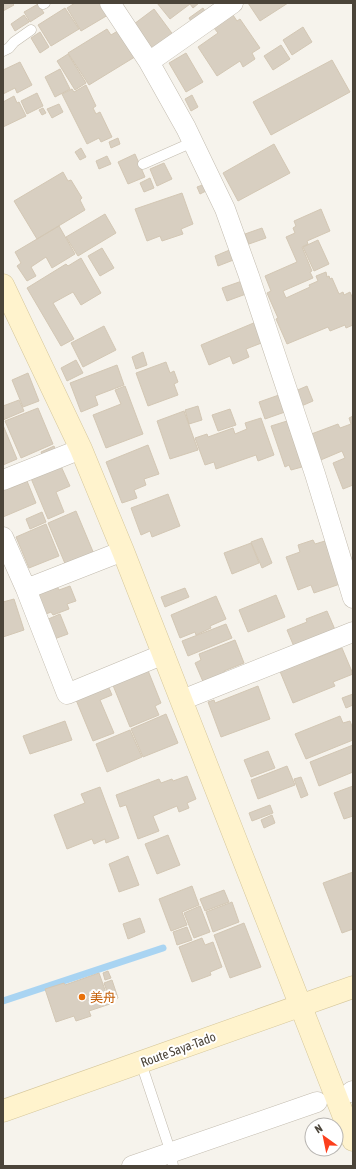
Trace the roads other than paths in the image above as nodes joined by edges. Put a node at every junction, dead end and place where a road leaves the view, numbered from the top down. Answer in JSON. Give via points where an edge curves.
{"nodes":[{"id":1,"x":110,"y":3,"type":"edge"},
{"id":2,"x":233,"y":3,"type":"edge"},
{"id":3,"x":31,"y":30,"type":"dead end"},
{"id":4,"x":3,"y":51,"type":"edge"},
{"id":5,"x":150,"y":62,"type":"junction"},
{"id":6,"x":193,"y":142,"type":"junction"},
{"id":7,"x":143,"y":164,"type":"dead end"},
{"id":8,"x":3,"y":285,"type":"edge"},
{"id":9,"x":81,"y":449,"type":"junction"},
{"id":10,"x":3,"y":480,"type":"edge"},
{"id":11,"x":3,"y":537,"type":"edge"},
{"id":12,"x":123,"y":551,"type":"junction"},
{"id":13,"x":26,"y":589,"type":"junction"},
{"id":14,"x":353,"y":598,"type":"edge"},
{"id":15,"x":353,"y":632,"type":"edge"},
{"id":16,"x":164,"y":654,"type":"junction"},
{"id":17,"x":182,"y":700,"type":"junction"},
{"id":18,"x":353,"y":987,"type":"edge"},
{"id":19,"x":300,"y":1006,"type":"junction"},
{"id":20,"x":141,"y":1063,"type":"junction"},
{"id":21,"x":318,"y":1102,"type":"dead end"},
{"id":22,"x":3,"y":1111,"type":"edge"},
{"id":23,"x":353,"y":1140,"type":"edge"},
{"id":24,"x":172,"y":1159,"type":"edge"},
{"id":25,"x":132,"y":1166,"type":"edge"}],
"edges":[{"from":1,"to":5,"type":"street"},
{"from":2,"to":5,"type":"street"},
{"from":3,"to":4,"type":"lane"},
{"from":5,"to":6,"type":"street"},
{"from":6,"to":7,"type":"lane"},
{"from":6,"to":14,"type":"street","via":[[225,209],[249,276]]},
{"from":8,"to":9,"type":"street"},
{"from":9,"to":10,"type":"street"},
{"from":9,"to":12,"type":"street"},
{"from":11,"to":13,"type":"street"},
{"from":12,"to":13,"type":"street"},
{"from":12,"to":16,"type":"street"},
{"from":13,"to":16,"type":"street","via":[[67,694]]},
{"from":15,"to":17,"type":"street"},
{"from":16,"to":17,"type":"street"},
{"from":17,"to":19,"type":"street"},
{"from":18,"to":19,"type":"street","name":"Route Saya-Tado"},
{"from":19,"to":20,"type":"street","name":"Route Saya-Tado"},
{"from":19,"to":23,"type":"street"},
{"from":20,"to":22,"type":"street","name":"Route Saya-Tado"},
{"from":20,"to":24,"type":"lane"},
{"from":21,"to":24,"type":"street"},
{"from":24,"to":25,"type":"street"}]}
